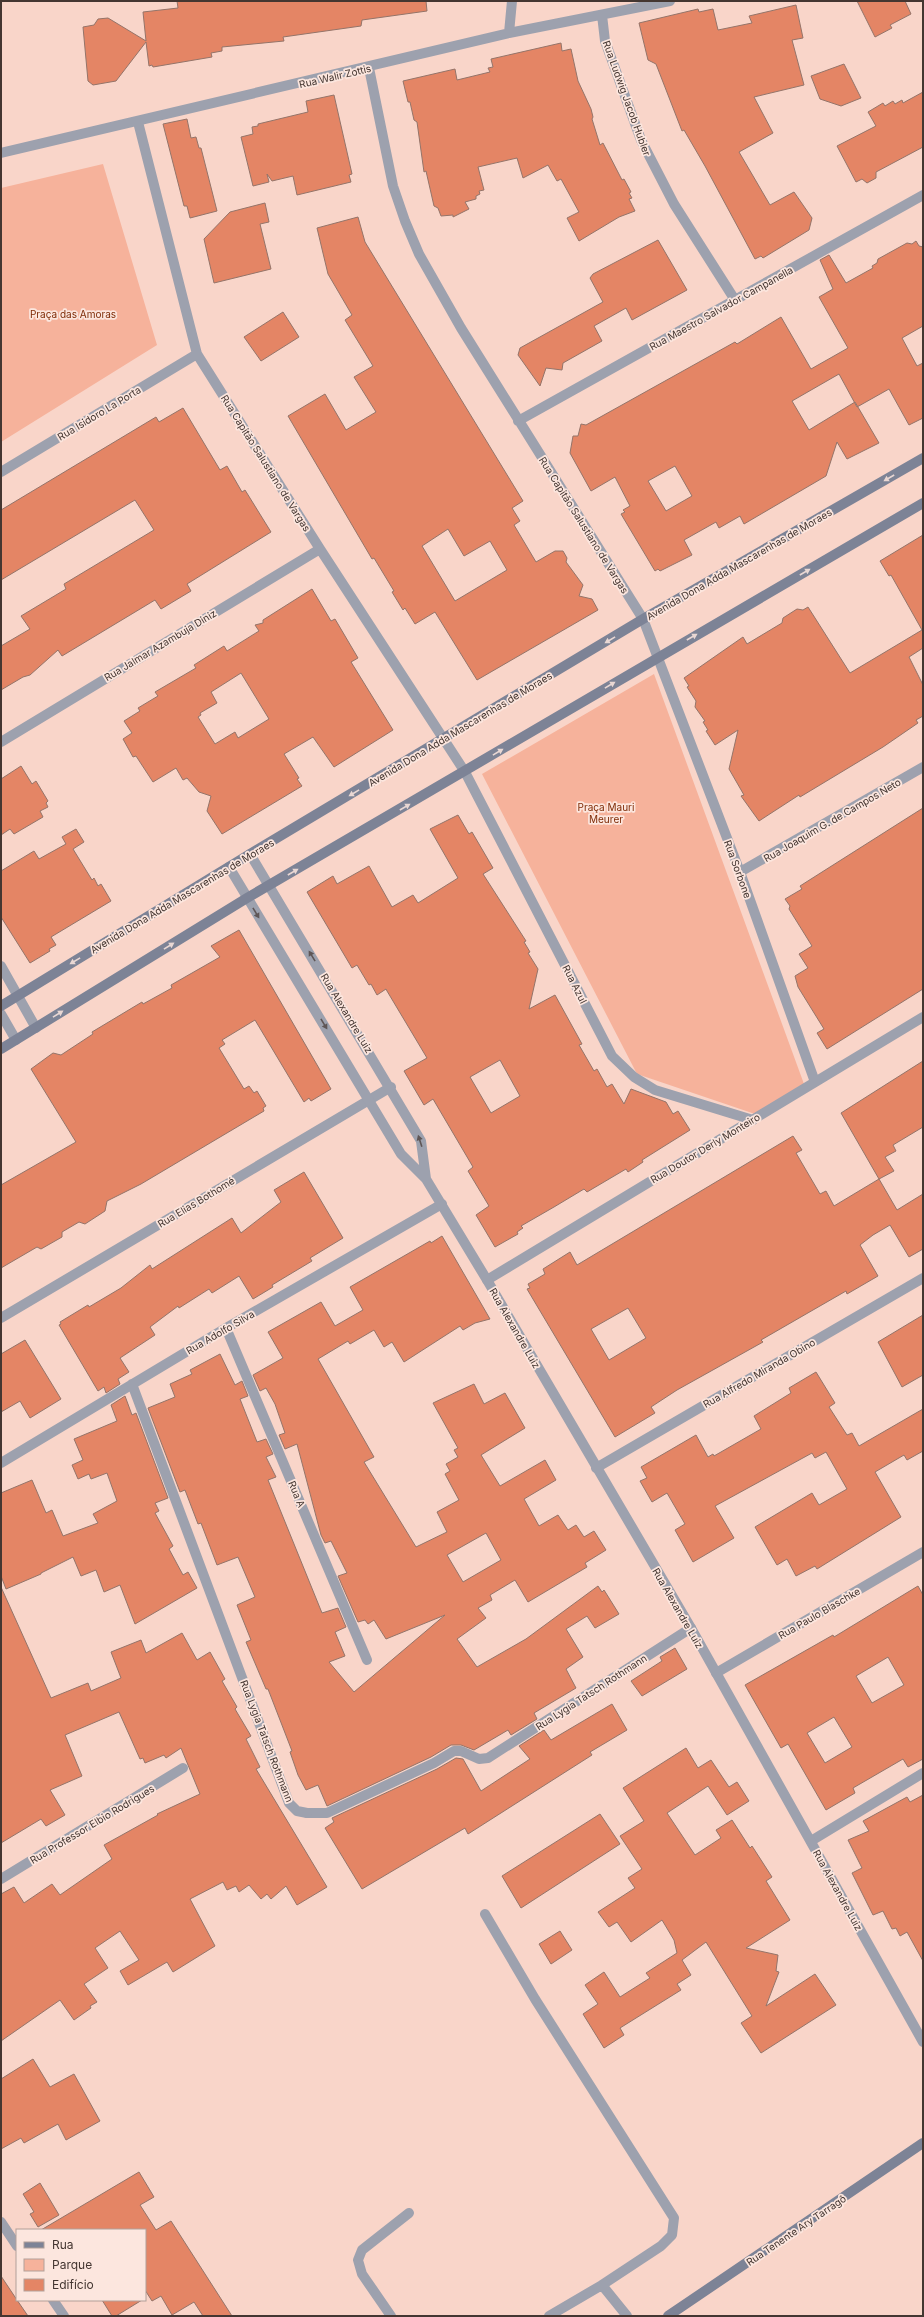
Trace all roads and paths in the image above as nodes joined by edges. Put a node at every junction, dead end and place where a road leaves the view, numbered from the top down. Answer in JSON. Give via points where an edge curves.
{"nodes":[{"id":1,"x":512,"y":1,"type":"edge"},
{"id":2,"x":670,"y":1,"type":"edge"},
{"id":3,"x":602,"y":15,"type":"junction"},
{"id":4,"x":509,"y":33,"type":"junction"},
{"id":5,"x":370,"y":68,"type":"junction"},
{"id":6,"x":138,"y":122,"type":"junction"},
{"id":7,"x":1,"y":153,"type":"edge"},
{"id":8,"x":923,"y":195,"type":"edge"},
{"id":9,"x":735,"y":300,"type":"junction"},
{"id":10,"x":197,"y":354,"type":"junction"},
{"id":11,"x":518,"y":422,"type":"junction"},
{"id":12,"x":923,"y":458,"type":"edge"},
{"id":13,"x":1,"y":472,"type":"edge"},
{"id":14,"x":923,"y":503,"type":"edge"},
{"id":15,"x":320,"y":549,"type":"junction"},
{"id":16,"x":643,"y":619,"type":"junction"},
{"id":17,"x":658,"y":656,"type":"junction"},
{"id":18,"x":444,"y":739,"type":"junction"},
{"id":19,"x":1,"y":742,"type":"edge"},
{"id":20,"x":923,"y":767,"type":"edge"},
{"id":21,"x":465,"y":772,"type":"junction"},
{"id":22,"x":250,"y":854,"type":"junction"},
{"id":23,"x":229,"y":867,"type":"junction"},
{"id":24,"x":740,"y":872,"type":"junction"},
{"id":25,"x":270,"y":886,"type":"junction"},
{"id":26,"x":247,"y":898,"type":"junction"},
{"id":27,"x":1,"y":966,"type":"edge"},
{"id":28,"x":18,"y":996,"type":"junction"},
{"id":29,"x":1,"y":1006,"type":"edge"},
{"id":30,"x":1,"y":1014,"type":"edge"},
{"id":31,"x":923,"y":1017,"type":"edge"},
{"id":32,"x":36,"y":1028,"type":"junction"},
{"id":33,"x":16,"y":1040,"type":"junction"},
{"id":34,"x":1,"y":1049,"type":"edge"},
{"id":35,"x":815,"y":1082,"type":"junction"},
{"id":36,"x":391,"y":1087,"type":"junction"},
{"id":37,"x":369,"y":1099,"type":"junction"},
{"id":38,"x":753,"y":1120,"type":"junction"},
{"id":39,"x":426,"y":1179,"type":"junction"},
{"id":40,"x":442,"y":1204,"type":"junction"},
{"id":41,"x":923,"y":1278,"type":"edge"},
{"id":42,"x":487,"y":1280,"type":"junction"},
{"id":43,"x":1,"y":1318,"type":"edge"},
{"id":44,"x":226,"y":1328,"type":"junction"},
{"id":45,"x":132,"y":1384,"type":"junction"},
{"id":46,"x":1,"y":1463,"type":"edge"},
{"id":47,"x":596,"y":1468,"type":"junction"},
{"id":48,"x":923,"y":1552,"type":"edge"},
{"id":49,"x":690,"y":1628,"type":"junction"},
{"id":50,"x":367,"y":1660,"type":"dead end"},
{"id":51,"x":716,"y":1673,"type":"junction"},
{"id":52,"x":183,"y":1768,"type":"dead end"},
{"id":53,"x":923,"y":1773,"type":"edge"},
{"id":54,"x":811,"y":1842,"type":"junction"},
{"id":55,"x":1,"y":1879,"type":"edge"},
{"id":56,"x":485,"y":1914,"type":"dead end"},
{"id":57,"x":923,"y":2042,"type":"edge"},
{"id":58,"x":923,"y":2143,"type":"edge"},
{"id":59,"x":409,"y":2213,"type":"dead end"},
{"id":60,"x":1,"y":2222,"type":"edge"},
{"id":61,"x":16,"y":2244,"type":"edge"},
{"id":62,"x":602,"y":2285,"type":"junction"},
{"id":63,"x":54,"y":2301,"type":"edge"},
{"id":64,"x":64,"y":2316,"type":"edge"},
{"id":65,"x":391,"y":2316,"type":"edge"},
{"id":66,"x":549,"y":2316,"type":"edge"},
{"id":67,"x":627,"y":2316,"type":"edge"},
{"id":68,"x":668,"y":2316,"type":"edge"}],
"edges":[{"from":1,"to":4,"type":"street"},
{"from":2,"to":3,"type":"street","name":"Rua Walir Zottis"},
{"from":3,"to":4,"type":"street","name":"Rua Walir Zottis"},
{"from":3,"to":9,"type":"street","name":"Rua Ludwig Jacob Hubler","via":[[605,41],[641,140],[674,204]]},
{"from":4,"to":5,"type":"street","name":"Rua Walir Zottis"},
{"from":5,"to":6,"type":"street","name":"Rua Walir Zottis"},
{"from":5,"to":11,"type":"street","name":"Rua Capitão Salustiano de Vargas","via":[[394,186],[405,221],[419,254]]},
{"from":6,"to":7,"type":"street","name":"Rua Walir Zottis"},
{"from":6,"to":10,"type":"street","name":"Rua Capitão Salustiano de Vargas"},
{"from":8,"to":9,"type":"street","name":"Rua Maestro Salvador Campanella"},
{"from":9,"to":11,"type":"street","name":"Rua Maestro Salvador Campanella"},
{"from":10,"to":13,"type":"street","name":"Rua Isidoro La Porta"},
{"from":10,"to":15,"type":"street","name":"Rua Capitão Salustiano de Vargas"},
{"from":11,"to":16,"type":"street","name":"Rua Capitão Salustiano de Vargas"},
{"from":12,"to":16,"type":"main road","name":"Avenida Dona Adda Mascarenhas de Moraes","one_way":true},
{"from":17,"to":14,"type":"main road","one_way":true},
{"from":15,"to":18,"type":"street","name":"Rua Capitão Salustiano de Vargas"},
{"from":15,"to":19,"type":"street","name":"Rua Jalmar Azambuja Diniz"},
{"from":16,"to":17,"type":"street","name":"Rua Capitão Salustiano de Vargas"},
{"from":16,"to":18,"type":"main road","name":"Avenida Dona Adda Mascarenhas de Moraes","one_way":true},
{"from":21,"to":17,"type":"main road","one_way":true},
{"from":17,"to":24,"type":"street","name":"Rua Sorbone"},
{"from":18,"to":21,"type":"street","name":"Rua Capitão Salustiano de Vargas"},
{"from":18,"to":22,"type":"main road","name":"Avenida Dona Adda Mascarenhas de Moraes","one_way":true},
{"from":20,"to":24,"type":"street","name":"Rua Joaquim G. de Campos Neto"},
{"from":25,"to":21,"type":"main road","one_way":true},
{"from":21,"to":38,"type":"street","name":"Rua Azul","via":[[612,1056],[628,1073],[655,1090]]},
{"from":22,"to":23,"type":"main road","name":"Avenida Dona Adda Mascarenhas de Moraes"},
{"from":22,"to":25,"type":"street","name":"Rua Alexandre Luiz"},
{"from":23,"to":26,"type":"street","name":"Rua Alexandre Luiz"},
{"from":23,"to":28,"type":"main road","name":"Avenida Dona Adda Mascarenhas de Moraes","one_way":true},
{"from":24,"to":35,"type":"street","name":"Rua Sorbone"},
{"from":25,"to":26,"type":"main road"},
{"from":36,"to":25,"type":"street","name":"Rua Alexandre Luiz","one_way":true},
{"from":32,"to":26,"type":"main road","one_way":true},
{"from":26,"to":37,"type":"street","name":"Rua Alexandre Luiz","one_way":true},
{"from":27,"to":28,"type":"street"},
{"from":28,"to":29,"type":"main road","name":"Avenida Dona Adda Mascarenhas de Moraes"},
{"from":28,"to":32,"type":"street"},
{"from":30,"to":33,"type":"street"},
{"from":31,"to":35,"type":"street","name":"Rua Doutor Derly Monteiro"},
{"from":32,"to":33,"type":"main road"},
{"from":33,"to":34,"type":"main road"},
{"from":35,"to":38,"type":"street","name":"Rua Doutor Derly Monteiro"},
{"from":36,"to":37,"type":"street","name":"Rua Elias Bothomé"},
{"from":39,"to":36,"type":"street","name":"Rua Alexandre Luiz","one_way":true,"via":[[421,1140]]},
{"from":37,"to":39,"type":"street","name":"Rua Alexandre Luiz","via":[[401,1154]]},
{"from":37,"to":43,"type":"street","name":"Rua Elias Bothomé"},
{"from":38,"to":42,"type":"street","name":"Rua Doutor Derly Monteiro"},
{"from":39,"to":40,"type":"street","name":"Rua Alexandre Luiz"},
{"from":40,"to":42,"type":"street","name":"Rua Alexandre Luiz"},
{"from":40,"to":44,"type":"street","name":"Rua Adolfo Silva"},
{"from":41,"to":47,"type":"street","name":"Rua Alfredo Miranda Obino"},
{"from":42,"to":47,"type":"street","name":"Rua Alexandre Luiz"},
{"from":44,"to":45,"type":"street","name":"Rua Adolfo Silva"},
{"from":44,"to":50,"type":"street","name":"Rua A"},
{"from":45,"to":46,"type":"street","name":"Rua Adolfo Silva"},
{"from":45,"to":49,"type":"street","name":"Rua Lygia Tatsch Rothmann","via":[[289,1803],[297,1811],[327,1813],[434,1764],[454,1751],[461,1751],[479,1759],[488,1758]]},
{"from":47,"to":49,"type":"street","name":"Rua Alexandre Luiz"},
{"from":48,"to":51,"type":"street","name":"Rua Paulo Blaschke"},
{"from":49,"to":51,"type":"street","name":"Rua Alexandre Luiz"},
{"from":51,"to":54,"type":"street","name":"Rua Alexandre Luiz"},
{"from":52,"to":55,"type":"street","name":"Rua Professor Elbio Rodrigues"},
{"from":53,"to":54,"type":"street"},
{"from":54,"to":57,"type":"street","name":"Rua Alexandre Luiz"},
{"from":56,"to":62,"type":"street","via":[[674,2218],[672,2235],[661,2246]]},
{"from":58,"to":68,"type":"main road","name":"Rua Tenente Ary Tarragô"},
{"from":59,"to":65,"type":"street","via":[[362,2250],[358,2260],[362,2274]]},
{"from":60,"to":61,"type":"street"},
{"from":62,"to":66,"type":"street"},
{"from":62,"to":67,"type":"street"},
{"from":63,"to":64,"type":"street"}]}
